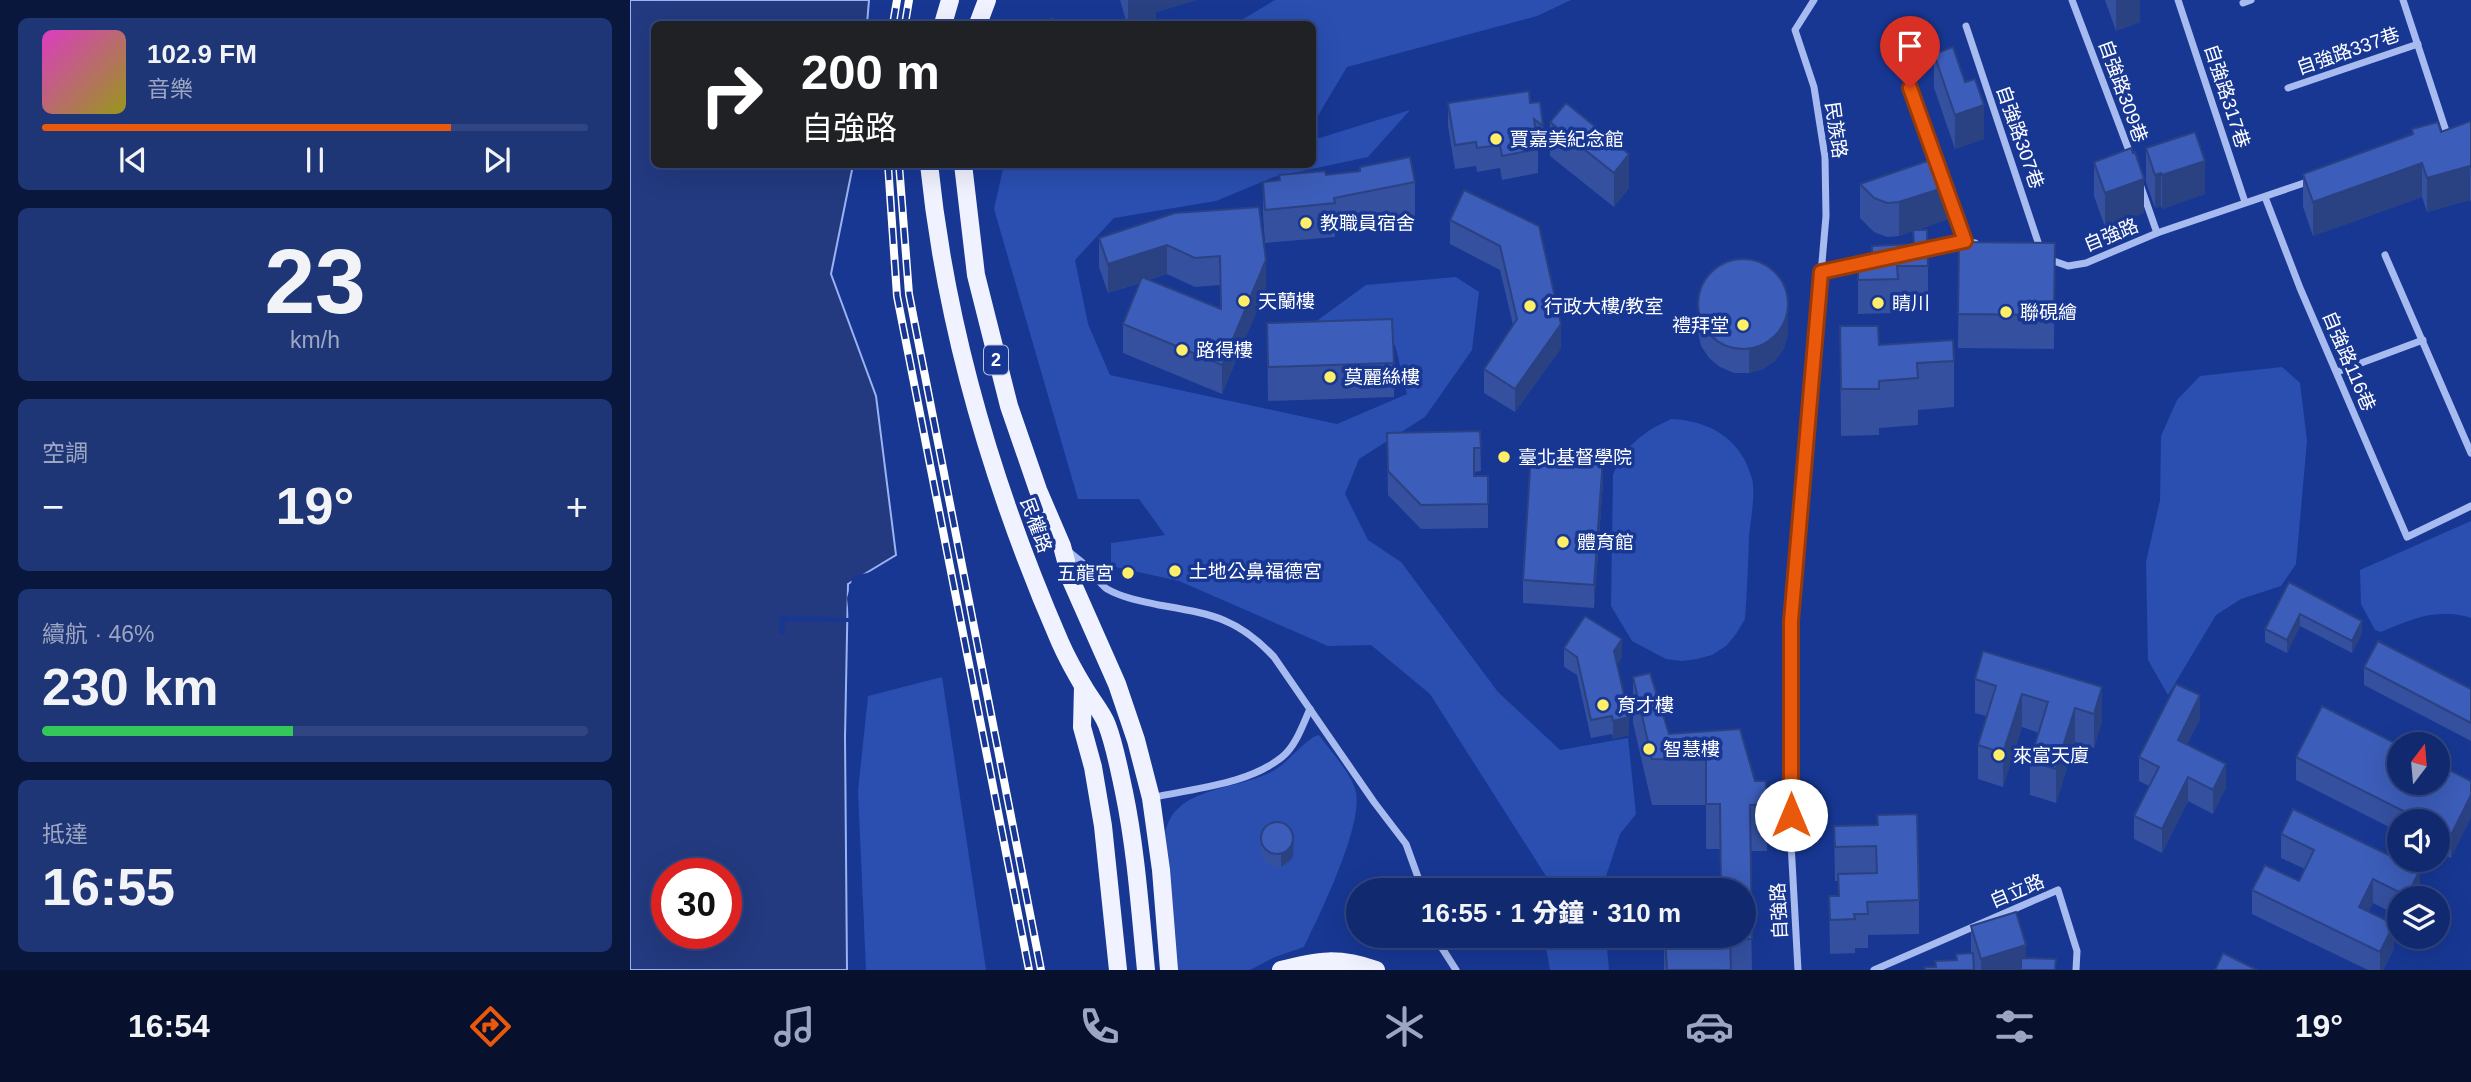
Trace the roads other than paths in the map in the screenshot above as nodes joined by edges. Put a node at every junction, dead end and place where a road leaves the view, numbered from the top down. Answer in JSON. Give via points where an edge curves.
{"nodes":[{"id":1,"x":950,"y":0,"type":"edge"},
{"id":2,"x":987,"y":0,"type":"edge"},
{"id":3,"x":1814,"y":0,"type":"edge"},
{"id":4,"x":2072,"y":0,"type":"edge"},
{"id":5,"x":2178,"y":0,"type":"edge"},
{"id":6,"x":2403,"y":0,"type":"edge"},
{"id":7,"x":944,"y":21,"type":"edge"},
{"id":8,"x":979,"y":21,"type":"edge"},
{"id":9,"x":1966,"y":26,"type":"dead end"},
{"id":10,"x":1892,"y":37,"type":"dead end"},
{"id":11,"x":2418,"y":44,"type":"junction"},
{"id":12,"x":2288,"y":88,"type":"dead end"},
{"id":13,"x":2459,"y":131,"type":"edge"},
{"id":14,"x":2447,"y":134,"type":"junction"},
{"id":15,"x":2434,"y":139,"type":"edge"},
{"id":16,"x":2133,"y":162,"type":"edge"},
{"id":17,"x":929,"y":168,"type":"edge"},
{"id":18,"x":964,"y":168,"type":"edge"},
{"id":19,"x":2137,"y":174,"type":"edge"},
{"id":20,"x":2317,"y":179,"type":"edge"},
{"id":21,"x":2265,"y":197,"type":"junction"},
{"id":22,"x":2245,"y":202,"type":"junction"},
{"id":23,"x":2157,"y":233,"type":"junction"},
{"id":24,"x":1965,"y":241,"type":"junction"},
{"id":25,"x":1978,"y":244,"type":"edge"},
{"id":26,"x":1913,"y":252,"type":"edge"},
{"id":27,"x":2031,"y":255,"type":"edge"},
{"id":28,"x":2385,"y":255,"type":"dead end"},
{"id":29,"x":2044,"y":258,"type":"junction"},
{"id":30,"x":1874,"y":261,"type":"edge"},
{"id":31,"x":1821,"y":272,"type":"junction"},
{"id":32,"x":2423,"y":341,"type":"junction"},
{"id":33,"x":2336,"y":372,"type":"junction"},
{"id":34,"x":2471,"y":453,"type":"edge"},
{"id":35,"x":2471,"y":506,"type":"edge"},
{"id":36,"x":1062,"y":546,"type":"junction"},
{"id":37,"x":1083,"y":687,"type":"junction"},
{"id":38,"x":1310,"y":709,"type":"junction"},
{"id":39,"x":1151,"y":798,"type":"junction"},
{"id":40,"x":1418,"y":878,"type":"edge"},
{"id":41,"x":1442,"y":948,"type":"edge"},
{"id":42,"x":1118,"y":970,"type":"edge"},
{"id":43,"x":1146,"y":970,"type":"edge"},
{"id":44,"x":1169,"y":970,"type":"edge"},
{"id":45,"x":1281,"y":970,"type":"edge"},
{"id":46,"x":1376,"y":970,"type":"edge"},
{"id":47,"x":1456,"y":970,"type":"edge"},
{"id":48,"x":1798,"y":970,"type":"edge"},
{"id":49,"x":1874,"y":970,"type":"edge"},
{"id":50,"x":2076,"y":970,"type":"edge"}],
"edges":[{"from":1,"to":7,"type":"main road"},
{"from":2,"to":8,"type":"main road"},
{"from":3,"to":31,"type":"street","name":"民族路","via":[[1795,30],[1814,87],[1825,157]]},
{"from":4,"to":16,"type":"street","name":"自強路309巷"},
{"from":5,"to":22,"type":"street","name":"自強路317巷"},
{"from":6,"to":11,"type":"street","name":"自強路337巷"},
{"from":9,"to":29,"type":"street","name":"自強路307巷"},
{"from":10,"to":24,"type":"street"},
{"from":11,"to":12,"type":"street","name":"自強路337巷"},
{"from":11,"to":14,"type":"street","name":"自強路337巷"},
{"from":13,"to":14,"type":"street"},
{"from":14,"to":15,"type":"street"},
{"from":17,"to":37,"type":"main road","name":"民權路","number":"2","via":[[954,326],[989,454],[1018,540]]},
{"from":18,"to":36,"type":"main road","name":"民權路","number":"2","via":[[976,275],[993,347],[1038,490]]},
{"from":19,"to":23,"type":"street"},
{"from":20,"to":21,"type":"street","name":"自強路"},
{"from":21,"to":22,"type":"street","name":"自強路"},
{"from":21,"to":33,"type":"street","name":"自強路116巷"},
{"from":22,"to":23,"type":"street","name":"自強路"},
{"from":23,"to":29,"type":"street","name":"自強路","via":[[2086,263],[2068,266]]},
{"from":24,"to":25,"type":"street"},
{"from":24,"to":26,"type":"street"},
{"from":27,"to":29,"type":"street","name":"自強路"},
{"from":28,"to":32,"type":"street"},
{"from":30,"to":31,"type":"street"},
{"from":31,"to":48,"type":"street","name":"自強路","via":[[1791,621],[1791,843]]},
{"from":32,"to":33,"type":"street"},
{"from":32,"to":34,"type":"street"},
{"from":33,"to":35,"type":"street","name":"自強路116巷","via":[[2407,537]]},
{"from":36,"to":38,"type":"street","name":"民權路","via":[[1106,588],[1132,599],[1208,614],[1245,630],[1274,657]]},
{"from":36,"to":39,"type":"main road","name":"民權路","number":"2","via":[[1071,580],[1117,684]]},
{"from":37,"to":42,"type":"main road","via":[[1082,726],[1103,827]]},
{"from":37,"to":43,"type":"main road","name":"民權路","number":"2","via":[[1106,723],[1118,766],[1135,860]]},
{"from":38,"to":39,"type":"street","via":[[1284,756],[1247,776]]},
{"from":38,"to":40,"type":"street","name":"民權路","via":[[1406,844]]},
{"from":39,"to":44,"type":"main road","name":"民權路","number":"2"},
{"from":41,"to":47,"type":"street"},
{"from":45,"to":46,"type":"main road","via":[[1315,961],[1354,962]]},
{"from":49,"to":50,"type":"street","name":"自立路","via":[[2058,890],[2077,951]]}]}
